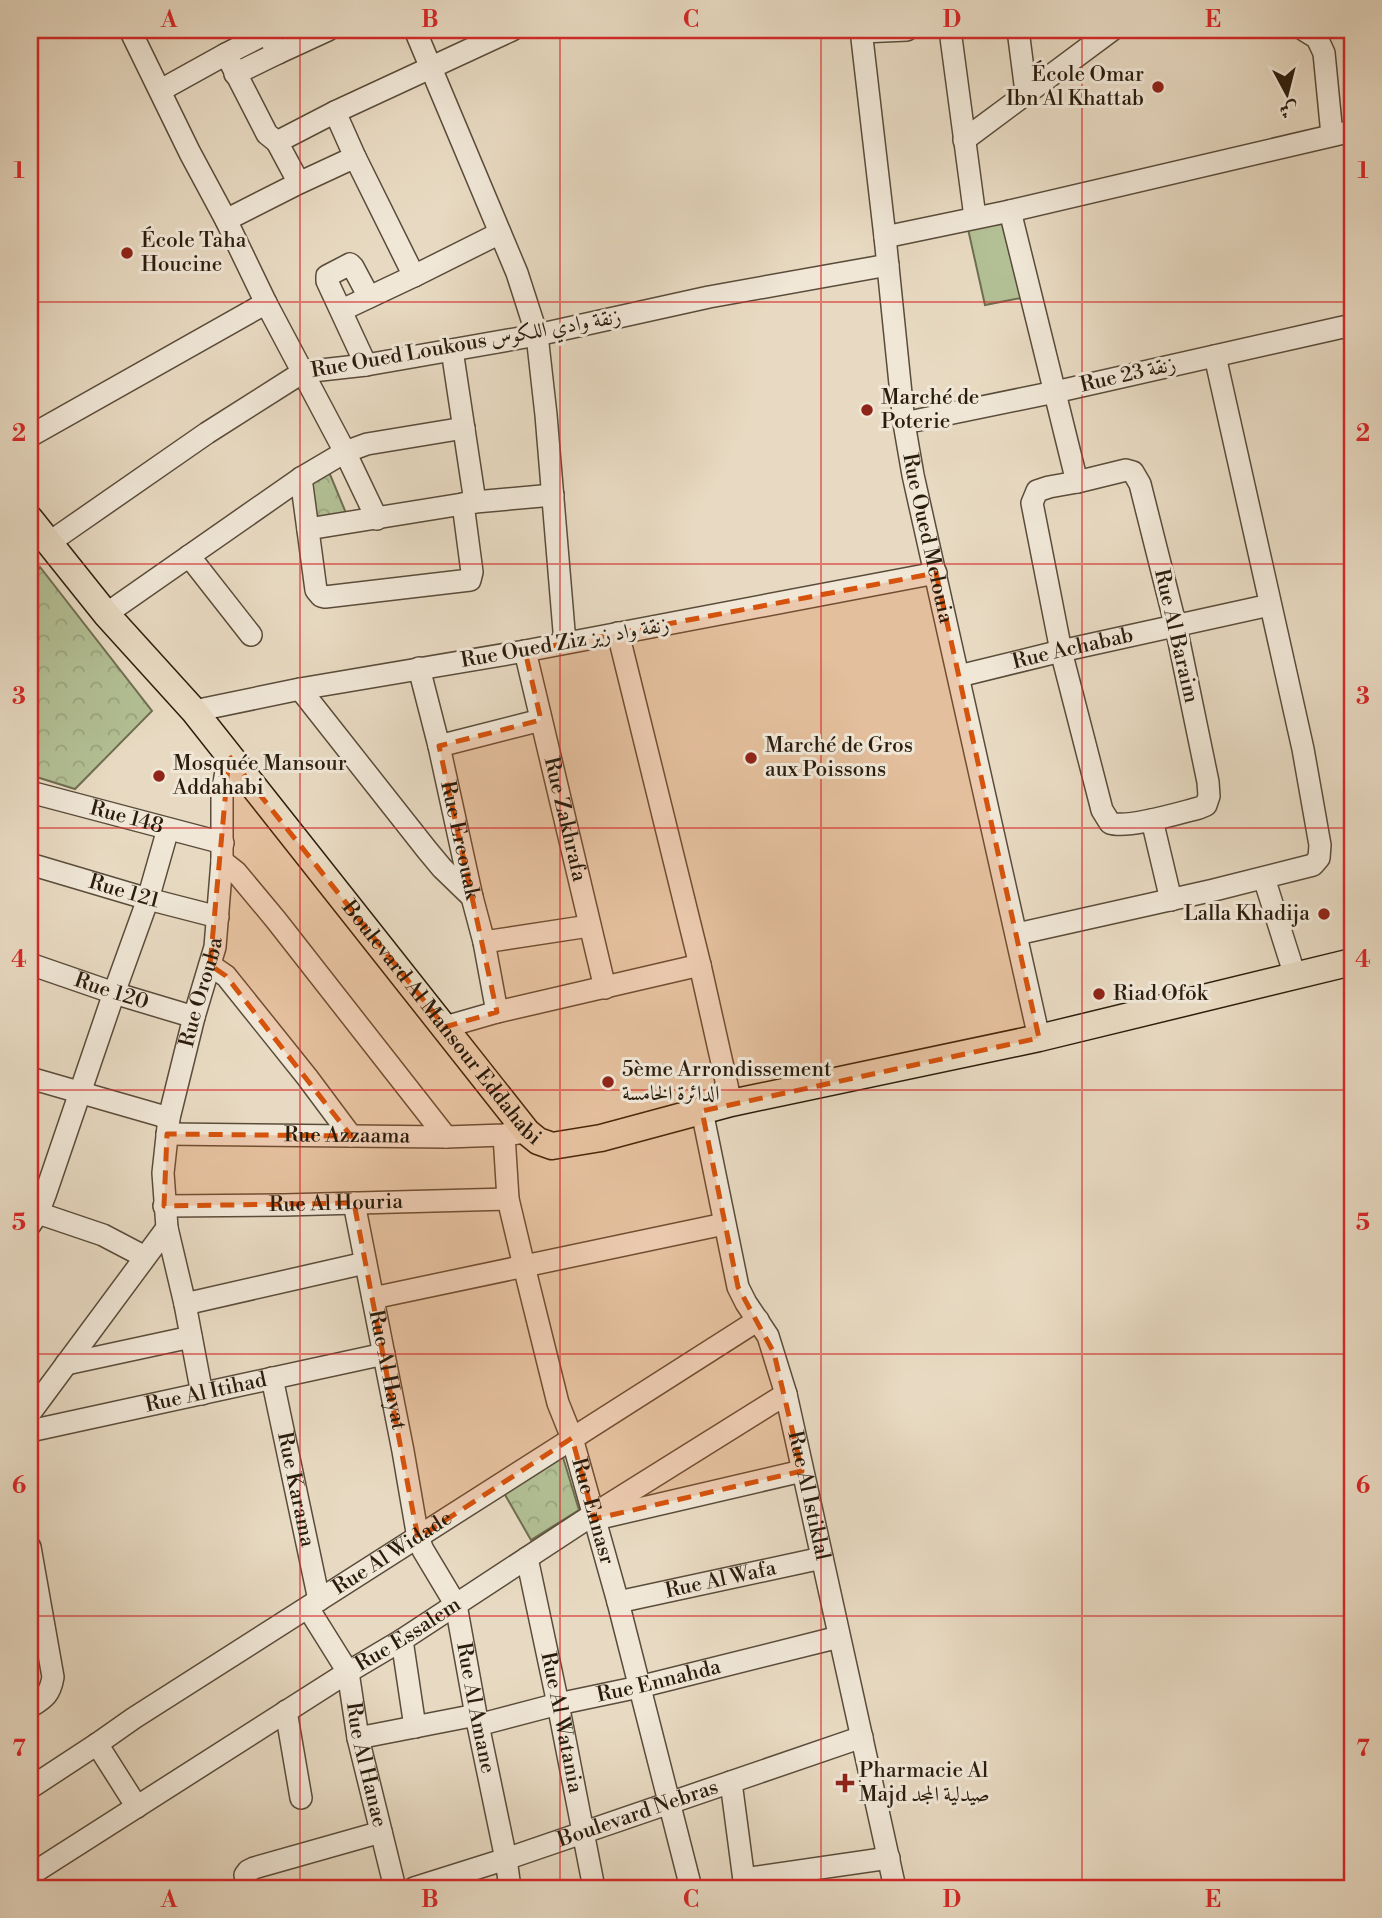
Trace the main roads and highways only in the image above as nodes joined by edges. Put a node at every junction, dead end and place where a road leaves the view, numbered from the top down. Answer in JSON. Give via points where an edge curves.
{"nodes":[{"id":1,"x":30,"y":519,"type":"edge"},
{"id":2,"x":1352,"y":962,"type":"edge"}],
"edges":[{"from":1,"to":2,"type":"main road","name":"Boulevard Al Mansour Eddahabi","via":[[106,614],[194,711],[445,1027],[515,1134],[552,1146],[612,1135],[731,1103],[1039,1038]]}]}
